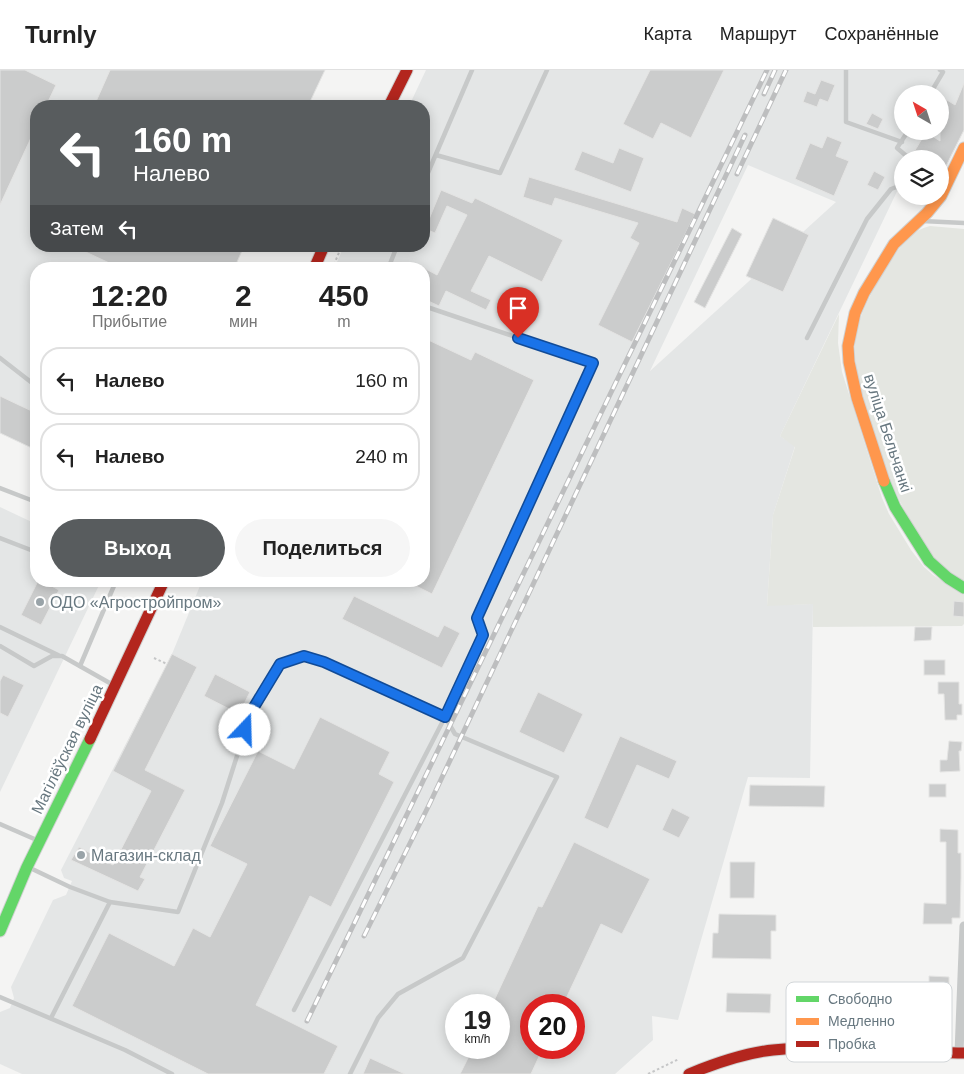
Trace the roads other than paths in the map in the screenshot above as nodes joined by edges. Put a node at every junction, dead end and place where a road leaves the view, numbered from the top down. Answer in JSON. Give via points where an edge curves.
{"nodes":[{"id":1,"x":407,"y":70,"type":"edge"},
{"id":2,"x":472,"y":70,"type":"edge"},
{"id":3,"x":547,"y":70,"type":"edge"},
{"id":4,"x":846,"y":70,"type":"edge"},
{"id":5,"x":940,"y":70,"type":"edge"},
{"id":6,"x":935,"y":85,"type":"edge"},
{"id":7,"x":393,"y":100,"type":"edge"},
{"id":8,"x":902,"y":142,"type":"joint"},
{"id":9,"x":964,"y":148,"type":"edge"},
{"id":10,"x":899,"y":150,"type":"edge"},
{"id":11,"x":436,"y":155,"type":"junction"},
{"id":12,"x":430,"y":163,"type":"edge"},
{"id":13,"x":949,"y":169,"type":"edge"},
{"id":14,"x":894,"y":188,"type":"edge"},
{"id":15,"x":932,"y":205,"type":"edge"},
{"id":16,"x":918,"y":220,"type":"junction"},
{"id":17,"x":964,"y":223,"type":"edge"},
{"id":18,"x":430,"y":308,"type":"edge"},
{"id":19,"x":807,"y":338,"type":"dead end"},
{"id":20,"x":0,"y":358,"type":"edge"},
{"id":21,"x":30,"y":381,"type":"edge"},
{"id":22,"x":0,"y":488,"type":"edge"},
{"id":23,"x":30,"y":500,"type":"edge"},
{"id":24,"x":0,"y":538,"type":"edge"},
{"id":25,"x":30,"y":550,"type":"edge"},
{"id":26,"x":113,"y":587,"type":"edge"},
{"id":27,"x":161,"y":587,"type":"edge"},
{"id":28,"x":964,"y":588,"type":"edge"},
{"id":29,"x":0,"y":627,"type":"edge"},
{"id":30,"x":0,"y":646,"type":"edge"},
{"id":31,"x":62,"y":656,"type":"junction"},
{"id":32,"x":80,"y":666,"type":"junction"},
{"id":33,"x":116,"y":686,"type":"junction"},
{"id":34,"x":445,"y":717,"type":"junction"},
{"id":35,"x":0,"y":824,"type":"edge"},
{"id":36,"x":40,"y":842,"type":"junction"},
{"id":37,"x":27,"y":866,"type":"junction"},
{"id":38,"x":110,"y":902,"type":"junction"},
{"id":39,"x":964,"y":926,"type":"edge"},
{"id":40,"x":0,"y":931,"type":"edge"},
{"id":41,"x":0,"y":997,"type":"edge"},
{"id":42,"x":294,"y":1010,"type":"dead end"},
{"id":43,"x":51,"y":1018,"type":"junction"},
{"id":44,"x":786,"y":1050,"type":"edge"},
{"id":45,"x":962,"y":1054,"type":"edge"},
{"id":46,"x":172,"y":1074,"type":"edge"},
{"id":47,"x":350,"y":1074,"type":"edge"},
{"id":48,"x":689,"y":1074,"type":"edge"}],
"edges":[{"from":1,"to":7,"type":"street"},
{"from":2,"to":11,"type":"lane"},
{"from":3,"to":11,"type":"lane","via":[[500,173]]},
{"from":4,"to":8,"type":"lane","via":[[846,122]]},
{"from":5,"to":6,"type":"lane","via":[[943,72]]},
{"from":8,"to":10,"type":"lane","via":[[897,148]]},
{"from":9,"to":13,"type":"street","name":"вуліца Бельчанкі"},
{"from":11,"to":12,"type":"lane"},
{"from":14,"to":19,"type":"lane","via":[[867,219]]},
{"from":15,"to":16,"type":"street","name":"вуліца Бельчанкі"},
{"from":16,"to":17,"type":"lane"},
{"from":16,"to":28,"type":"street","name":"вуліца Бельчанкі","via":[[894,244],[864,293],[850,328],[849,362],[857,398],[894,507],[929,561]]},
{"from":18,"to":34,"type":"lane","via":[[593,363],[477,618],[483,635]]},
{"from":20,"to":21,"type":"lane"},
{"from":22,"to":23,"type":"lane"},
{"from":24,"to":25,"type":"lane"},
{"from":26,"to":32,"type":"lane"},
{"from":27,"to":33,"type":"street","name":"Магілёўская вуліца"},
{"from":29,"to":31,"type":"lane"},
{"from":30,"to":31,"type":"lane","via":[[34,666],[52,656]]},
{"from":31,"to":32,"type":"lane"},
{"from":32,"to":33,"type":"lane"},
{"from":33,"to":36,"type":"street","name":"Магілёўская вуліца"},
{"from":34,"to":38,"type":"lane","via":[[324,662],[304,656],[280,664],[251,712],[222,804],[178,912]]},
{"from":34,"to":42,"type":"lane"},
{"from":34,"to":47,"type":"lane","via":[[455,734],[557,777],[463,958],[398,994],[378,1018]]},
{"from":35,"to":36,"type":"lane"},
{"from":36,"to":37,"type":"street","name":"Магілёўская вуліца"},
{"from":37,"to":38,"type":"lane"},
{"from":37,"to":40,"type":"street","name":"Магілёўская вуліца"},
{"from":38,"to":43,"type":"lane"},
{"from":39,"to":45,"type":"street"},
{"from":41,"to":43,"type":"lane"},
{"from":43,"to":46,"type":"lane"},
{"from":44,"to":48,"type":"street","via":[[720,1062]]}]}
